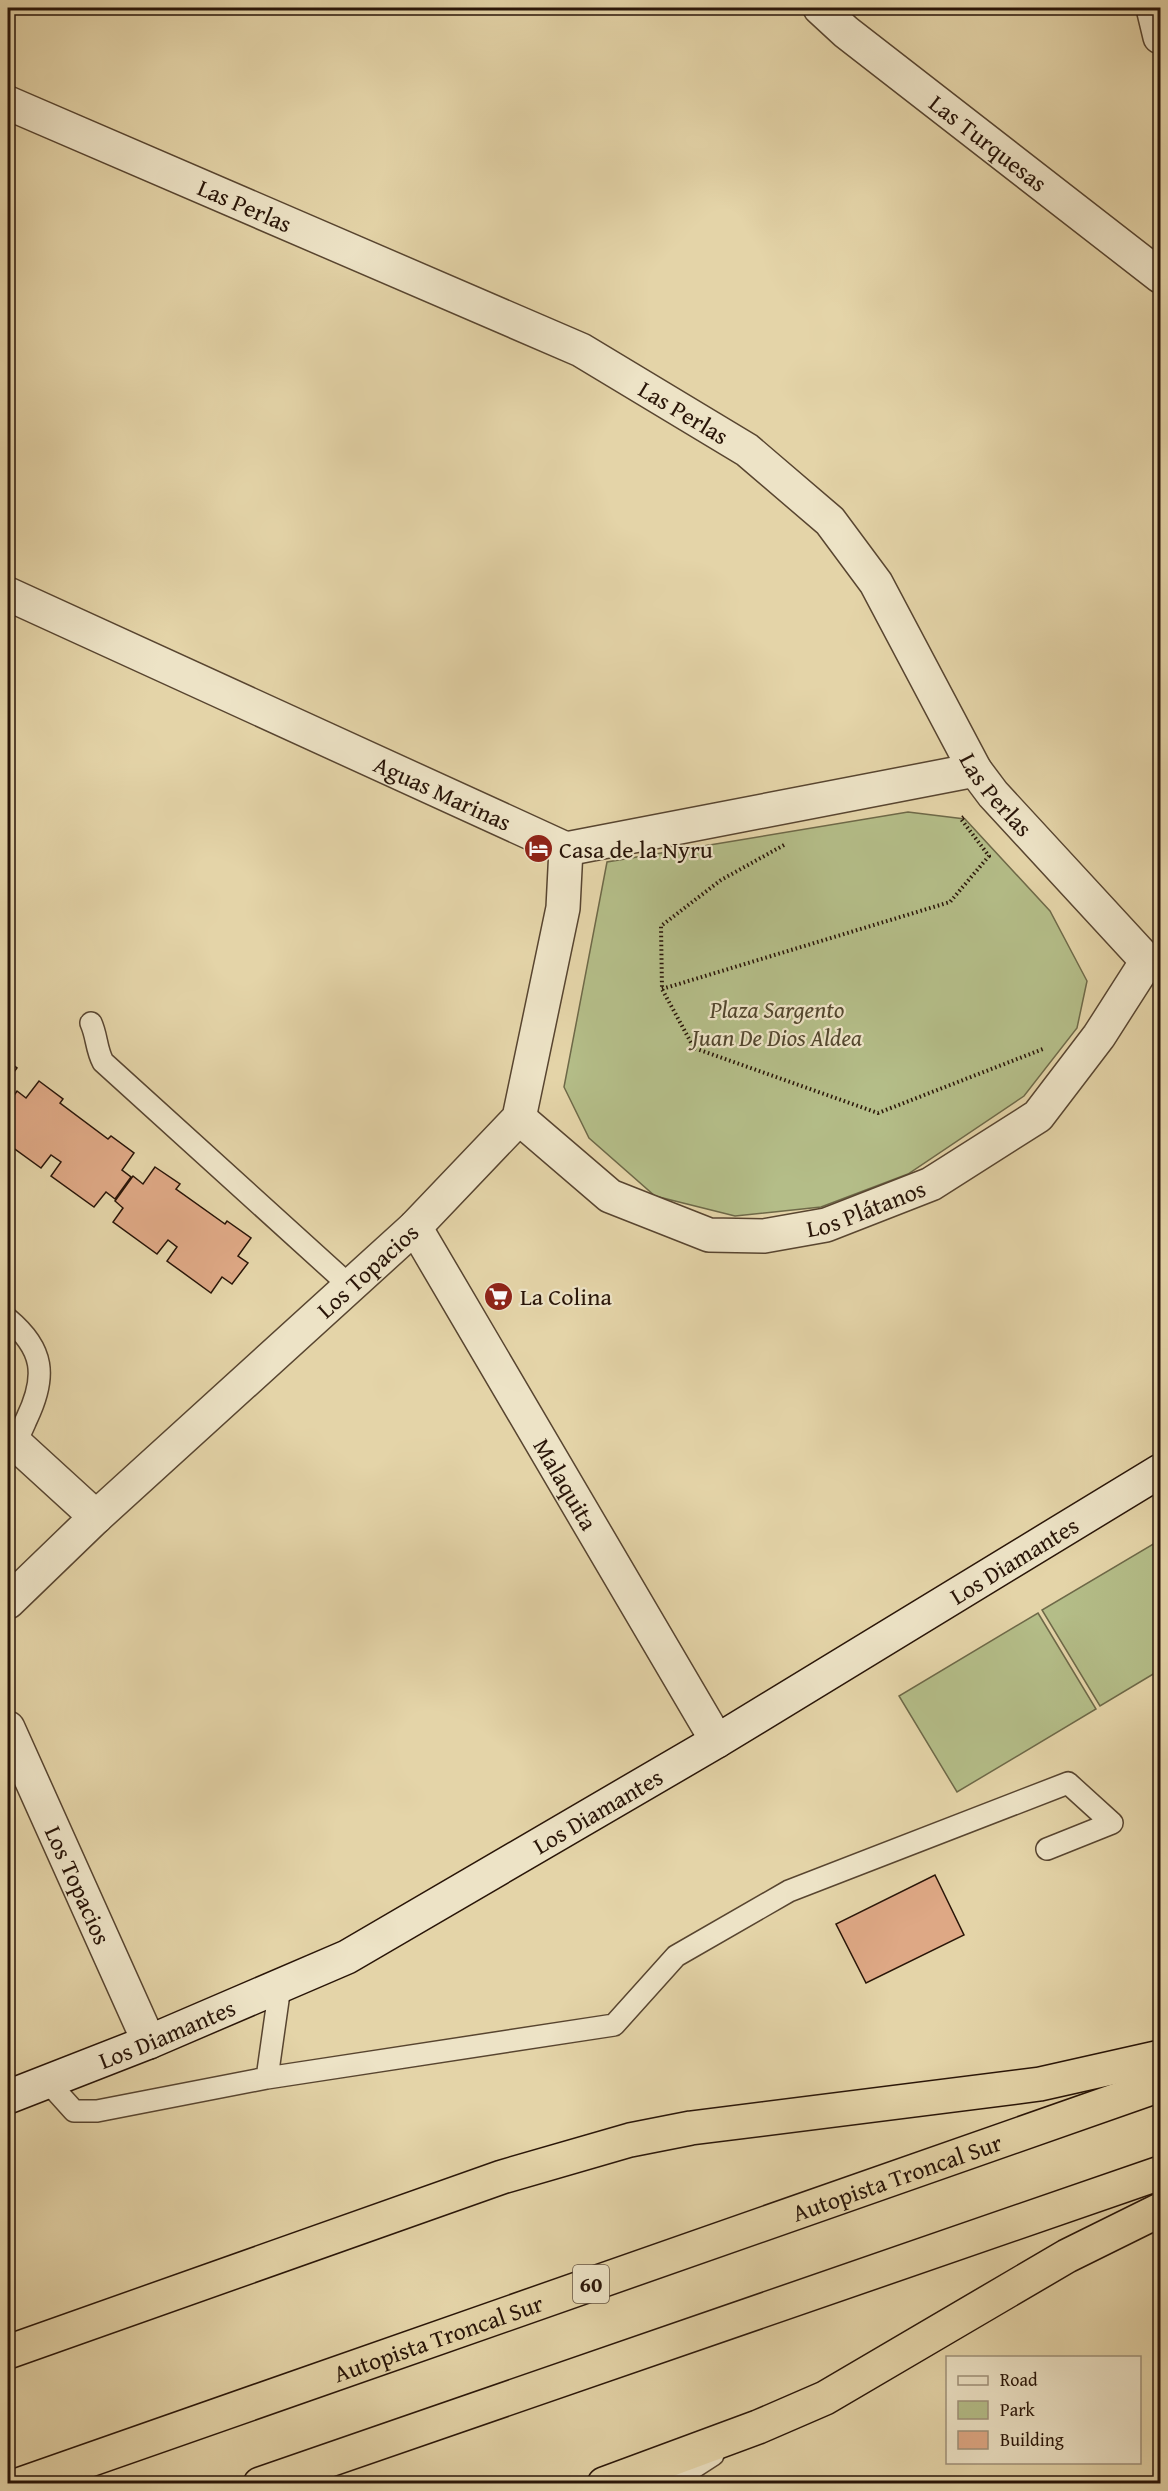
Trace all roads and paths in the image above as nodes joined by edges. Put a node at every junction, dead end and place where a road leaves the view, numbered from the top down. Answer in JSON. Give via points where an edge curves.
{"nodes":[{"id":1,"x":820,"y":8,"type":"edge"},
{"id":2,"x":1153,"y":8,"type":"edge"},
{"id":3,"x":1161,"y":37,"type":"edge"},
{"id":4,"x":8,"y":103,"type":"edge"},
{"id":5,"x":1161,"y":276,"type":"edge"},
{"id":6,"x":8,"y":594,"type":"edge"},
{"id":7,"x":984,"y":782,"type":"junction"},
{"id":8,"x":788,"y":843,"type":"dead end"},
{"id":9,"x":566,"y":849,"type":"junction"},
{"id":10,"x":1154,"y":964,"type":"edge"},
{"id":11,"x":662,"y":989,"type":"junction"},
{"id":12,"x":91,"y":1023,"type":"dead end"},
{"id":13,"x":1099,"y":1036,"type":"junction"},
{"id":14,"x":519,"y":1118,"type":"junction"},
{"id":15,"x":415,"y":1227,"type":"junction"},
{"id":16,"x":350,"y":1286,"type":"junction"},
{"id":17,"x":8,"y":1319,"type":"edge"},
{"id":18,"x":11,"y":1446,"type":"edge"},
{"id":19,"x":1161,"y":1471,"type":"edge"},
{"id":20,"x":96,"y":1518,"type":"junction"},
{"id":21,"x":8,"y":1602,"type":"edge"},
{"id":22,"x":8,"y":1728,"type":"edge"},
{"id":23,"x":717,"y":1741,"type":"junction"},
{"id":24,"x":1047,"y":1849,"type":"dead end"},
{"id":25,"x":280,"y":1986,"type":"junction"},
{"id":26,"x":149,"y":2042,"type":"junction"},
{"id":27,"x":1161,"y":2057,"type":"edge"},
{"id":28,"x":267,"y":2078,"type":"junction"},
{"id":29,"x":47,"y":2081,"type":"junction"},
{"id":30,"x":1161,"y":2085,"type":"edge"},
{"id":31,"x":8,"y":2097,"type":"edge"},
{"id":32,"x":1161,"y":2173,"type":"edge"},
{"id":33,"x":1161,"y":2210,"type":"edge"},
{"id":34,"x":8,"y":2352,"type":"edge"},
{"id":35,"x":758,"y":2427,"type":"junction"},
{"id":36,"x":21,"y":2484,"type":"edge"},
{"id":37,"x":260,"y":2484,"type":"edge"},
{"id":38,"x":604,"y":2484,"type":"edge"},
{"id":39,"x":668,"y":2484,"type":"edge"}],
"edges":[{"from":1,"to":5,"type":"street","name":"Las Turquesas"},
{"from":2,"to":3,"type":"street"},
{"from":4,"to":7,"type":"street","name":"Las Perlas","via":[[581,350],[747,450],[830,521],[876,583]]},
{"from":6,"to":9,"type":"street","name":"Aguas Marinas"},
{"from":7,"to":9,"type":"street"},
{"from":7,"to":10,"type":"street","name":"Las Perlas"},
{"from":7,"to":11,"type":"path","via":[[961,819],[989,856],[950,902]]},
{"from":8,"to":11,"type":"path","via":[[721,880],[660,926]]},
{"from":9,"to":14,"type":"street","via":[[563,908]]},
{"from":10,"to":13,"type":"street","name":"Los Plátanos"},
{"from":11,"to":13,"type":"path","via":[[694,1048],[878,1113],[1030,1052]]},
{"from":12,"to":16,"type":"lane","via":[[103,1062]]},
{"from":13,"to":14,"type":"street","name":"Los Plátanos","via":[[1038,1116],[931,1184],[826,1225],[764,1236],[709,1235],[610,1196]]},
{"from":14,"to":15,"type":"street","name":"Los Topacios"},
{"from":15,"to":16,"type":"street","name":"Los Topacios"},
{"from":15,"to":23,"type":"street","name":"Malaquita"},
{"from":16,"to":20,"type":"street","name":"Los Topacios"},
{"from":17,"to":18,"type":"lane","via":[[32,1344],[39,1361],[40,1381],[36,1399]]},
{"from":18,"to":20,"type":"street"},
{"from":19,"to":23,"type":"street","name":"Los Diamantes"},
{"from":20,"to":21,"type":"street","name":"Los Topacios"},
{"from":22,"to":26,"type":"street","name":"Los Topacios"},
{"from":23,"to":25,"type":"street","name":"Los Diamantes","via":[[347,1957]]},
{"from":24,"to":28,"type":"lane","via":[[1112,1822],[1068,1784],[789,1891],[676,1956],[614,2025]]},
{"from":25,"to":26,"type":"street","name":"Los Diamantes"},
{"from":25,"to":28,"type":"lane"},
{"from":26,"to":29,"type":"street","name":"Los Diamantes"},
{"from":27,"to":34,"type":"highway","via":[[1040,2084],[630,2140],[502,2177]]},
{"from":28,"to":29,"type":"lane","via":[[97,2111],[74,2110]]},
{"from":29,"to":31,"type":"street","name":"Los Diamantes"},
{"from":30,"to":36,"type":"highway","name":"Autopista Troncal Sur","number":"60"},
{"from":32,"to":37,"type":"highway"},
{"from":33,"to":35,"type":"highway","via":[[1067,2256],[825,2398]]},
{"from":35,"to":38,"type":"highway"},
{"from":35,"to":39,"type":"lane"}]}
